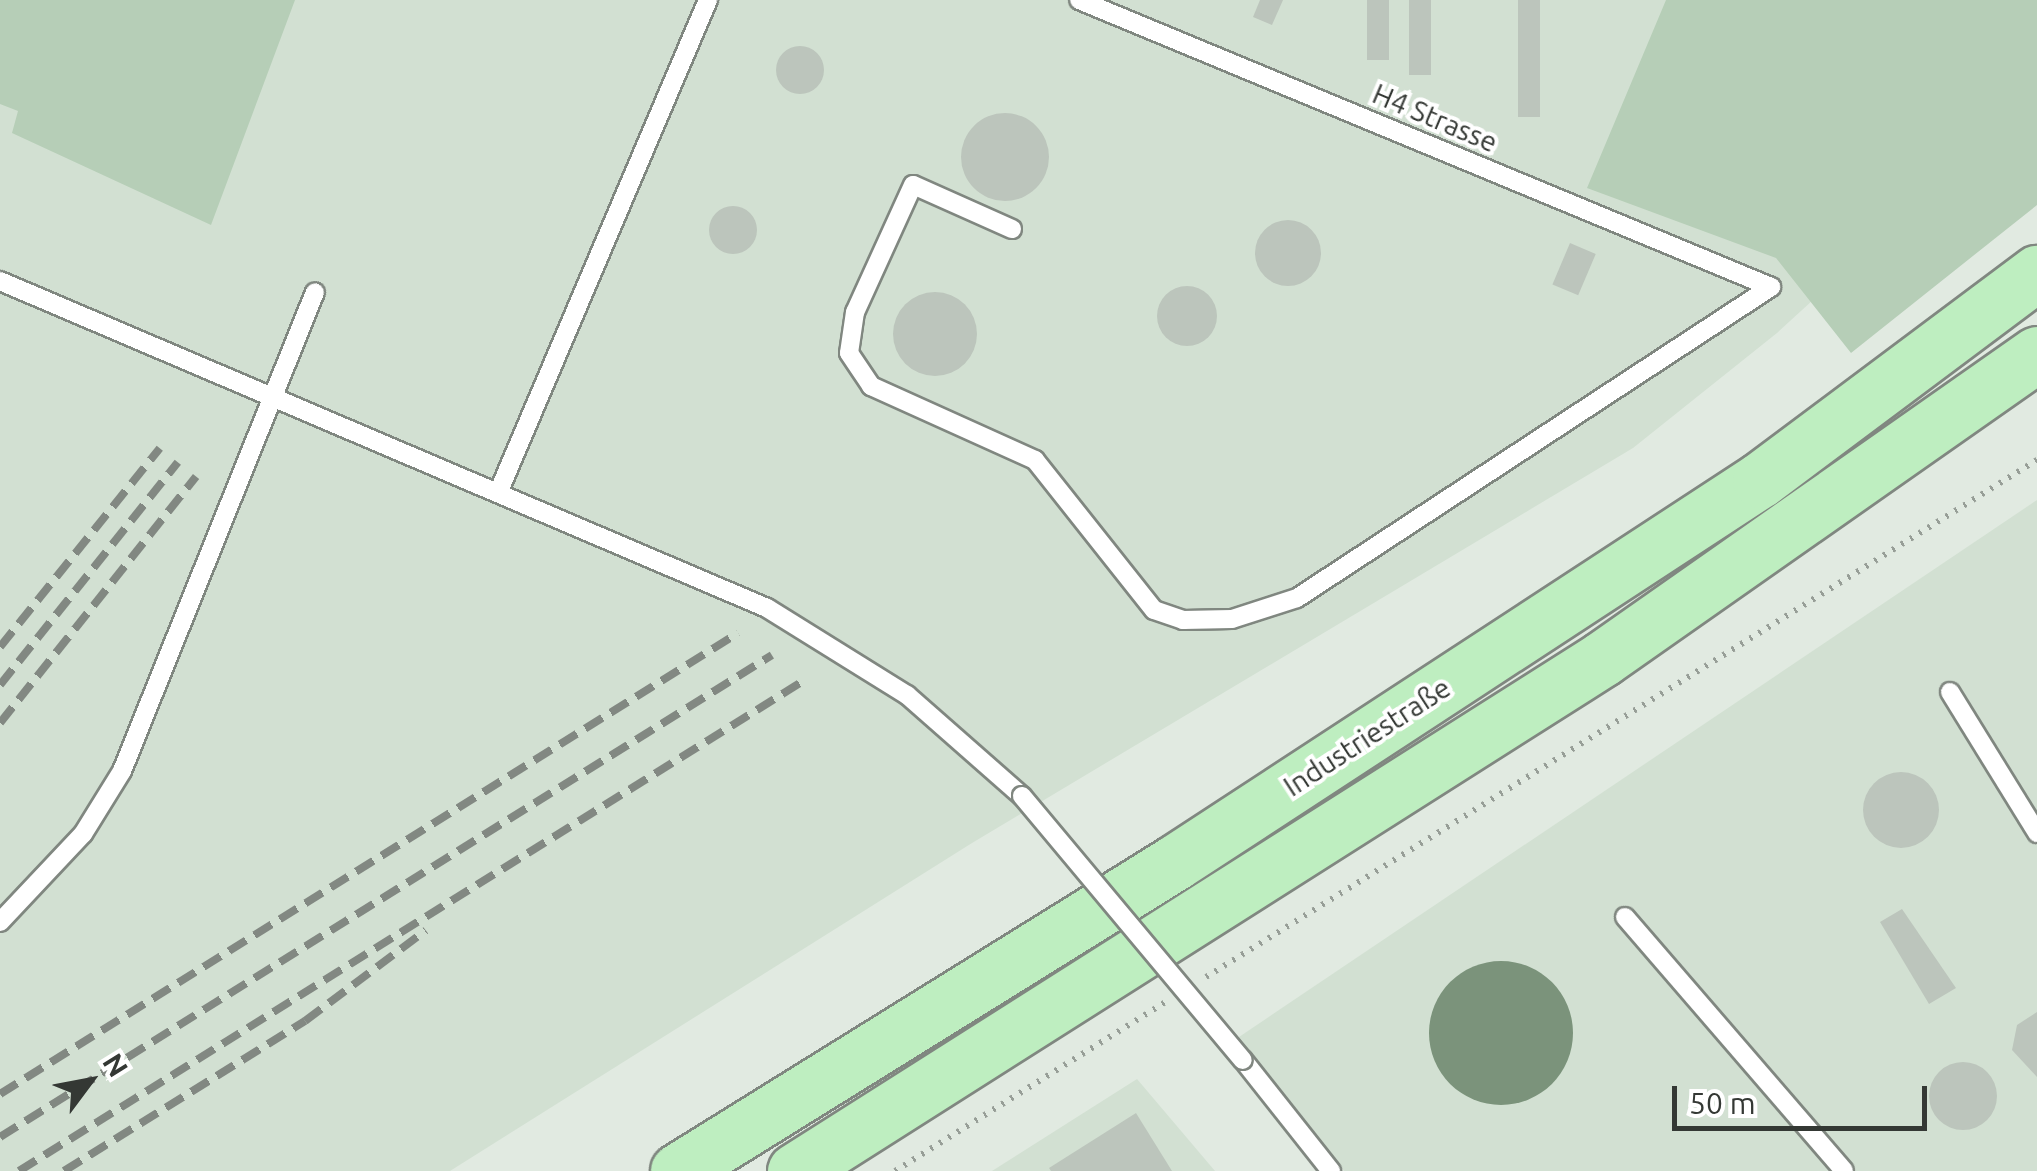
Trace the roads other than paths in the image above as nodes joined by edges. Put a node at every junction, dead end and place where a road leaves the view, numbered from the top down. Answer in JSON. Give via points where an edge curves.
{"nodes":[{"id":1,"x":708,"y":0,"type":"edge"},
{"id":2,"x":1078,"y":0,"type":"edge"},
{"id":3,"x":1012,"y":229,"type":"dead end"},
{"id":4,"x":2037,"y":273,"type":"edge"},
{"id":5,"x":0,"y":281,"type":"edge"},
{"id":6,"x":315,"y":292,"type":"dead end"},
{"id":7,"x":2037,"y":354,"type":"edge"},
{"id":8,"x":2037,"y":371,"type":"edge"},
{"id":9,"x":1985,"y":394,"type":"junction"},
{"id":10,"x":275,"y":398,"type":"junction"},
{"id":11,"x":498,"y":493,"type":"junction"},
{"id":12,"x":1950,"y":692,"type":"dead end"},
{"id":13,"x":2037,"y":833,"type":"edge"},
{"id":14,"x":1625,"y":917,"type":"dead end"},
{"id":15,"x":0,"y":922,"type":"edge"},
{"id":16,"x":678,"y":1171,"type":"edge"},
{"id":17,"x":795,"y":1171,"type":"edge"},
{"id":18,"x":1331,"y":1171,"type":"edge"},
{"id":19,"x":1844,"y":1171,"type":"edge"}],
"edges":[{"from":1,"to":11,"type":"lane"},
{"from":2,"to":3,"type":"lane","name":"H4 Strasse","via":[[1770,288],[1298,598],[1232,619],[1183,620],[1154,610],[1034,460],[871,386],[850,354],[855,312],[913,185]]},
{"from":4,"to":16,"type":"highway","name":"Industriestraße","via":[[1743,491],[1174,863]]},
{"from":5,"to":10,"type":"lane"},
{"from":6,"to":10,"type":"lane"},
{"from":7,"to":9,"type":"highway"},
{"from":8,"to":9,"type":"highway"},
{"from":9,"to":17,"type":"highway","via":[[1602,659]]},
{"from":10,"to":11,"type":"lane"},
{"from":10,"to":15,"type":"lane","via":[[122,771],[83,834]]},
{"from":11,"to":18,"type":"lane","bridge":true,"via":[[766,608],[907,695],[1022,796]]},
{"from":12,"to":13,"type":"lane"},
{"from":14,"to":19,"type":"lane"}]}
